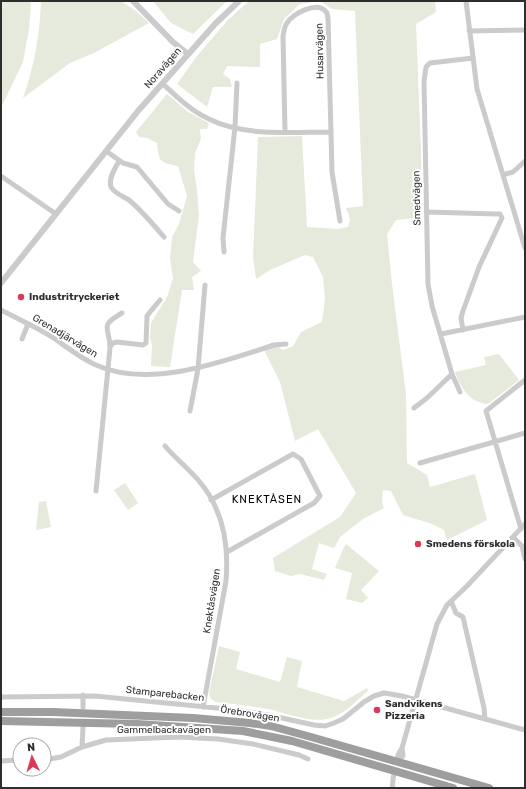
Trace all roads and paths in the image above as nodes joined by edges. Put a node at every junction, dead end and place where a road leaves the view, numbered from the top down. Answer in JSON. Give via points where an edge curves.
{"nodes":[{"id":1,"x":133,"y":1,"type":"edge"},
{"id":2,"x":239,"y":1,"type":"edge"},
{"id":3,"x":466,"y":1,"type":"edge"},
{"id":4,"x":525,"y":30,"type":"edge"},
{"id":5,"x":469,"y":31,"type":"junction"},
{"id":6,"x":188,"y":54,"type":"junction"},
{"id":7,"x":473,"y":58,"type":"junction"},
{"id":8,"x":237,"y":83,"type":"dead end"},
{"id":9,"x":162,"y":84,"type":"junction"},
{"id":10,"x":235,"y":127,"type":"junction"},
{"id":11,"x":285,"y":132,"type":"junction"},
{"id":12,"x":330,"y":132,"type":"junction"},
{"id":13,"x":106,"y":151,"type":"junction"},
{"id":14,"x":119,"y":161,"type":"junction"},
{"id":15,"x":525,"y":161,"type":"edge"},
{"id":16,"x":503,"y":175,"type":"junction"},
{"id":17,"x":1,"y":176,"type":"edge"},
{"id":18,"x":179,"y":211,"type":"dead end"},
{"id":19,"x":427,"y":212,"type":"junction"},
{"id":20,"x":56,"y":214,"type":"junction"},
{"id":21,"x":340,"y":221,"type":"dead end"},
{"id":22,"x":164,"y":237,"type":"dead end"},
{"id":23,"x":524,"y":241,"type":"edge"},
{"id":24,"x":525,"y":248,"type":"edge"},
{"id":25,"x":224,"y":252,"type":"dead end"},
{"id":26,"x":1,"y":283,"type":"edge"},
{"id":27,"x":205,"y":285,"type":"dead end"},
{"id":28,"x":160,"y":300,"type":"dead end"},
{"id":29,"x":1,"y":310,"type":"edge"},
{"id":30,"x":122,"y":313,"type":"dead end"},
{"id":31,"x":525,"y":317,"type":"edge"},
{"id":32,"x":28,"y":324,"type":"junction"},
{"id":33,"x":463,"y":330,"type":"junction"},
{"id":34,"x":441,"y":334,"type":"junction"},
{"id":35,"x":22,"y":339,"type":"dead end"},
{"id":36,"x":286,"y":344,"type":"dead end"},
{"id":37,"x":110,"y":348,"type":"junction"},
{"id":38,"x":198,"y":369,"type":"junction"},
{"id":39,"x":108,"y":370,"type":"junction"},
{"id":40,"x":452,"y":374,"type":"junction"},
{"id":41,"x":525,"y":380,"type":"edge"},
{"id":42,"x":460,"y":392,"type":"dead end"},
{"id":43,"x":414,"y":408,"type":"dead end"},
{"id":44,"x":190,"y":411,"type":"dead end"},
{"id":45,"x":525,"y":433,"type":"edge"},
{"id":46,"x":494,"y":441,"type":"junction"},
{"id":47,"x":165,"y":446,"type":"dead end"},
{"id":48,"x":420,"y":462,"type":"dead end"},
{"id":49,"x":96,"y":491,"type":"dead end"},
{"id":50,"x":211,"y":500,"type":"junction"},
{"id":51,"x":525,"y":524,"type":"edge"},
{"id":52,"x":521,"y":529,"type":"junction"},
{"id":53,"x":513,"y":537,"type":"junction"},
{"id":54,"x":227,"y":552,"type":"junction"},
{"id":55,"x":525,"y":559,"type":"edge"},
{"id":56,"x":451,"y":601,"type":"junction"},
{"id":57,"x":83,"y":695,"type":"junction"},
{"id":58,"x":1,"y":697,"type":"edge"},
{"id":59,"x":415,"y":700,"type":"junction"},
{"id":60,"x":203,"y":707,"type":"junction"},
{"id":61,"x":83,"y":708,"type":"dead end"},
{"id":62,"x":1,"y":712,"type":"edge"},
{"id":63,"x":485,"y":719,"type":"junction"},
{"id":64,"x":1,"y":722,"type":"edge"},
{"id":65,"x":82,"y":727,"type":"dead end"},
{"id":66,"x":525,"y":730,"type":"edge"},
{"id":67,"x":82,"y":747,"type":"junction"},
{"id":68,"x":52,"y":759,"type":"edge"},
{"id":69,"x":308,"y":759,"type":"dead end"},
{"id":70,"x":12,"y":760,"type":"edge"},
{"id":71,"x":1,"y":761,"type":"edge"},
{"id":72,"x":398,"y":762,"type":"junction"},
{"id":73,"x":396,"y":772,"type":"junction"},
{"id":74,"x":393,"y":786,"type":"edge"},
{"id":75,"x":453,"y":788,"type":"edge"},
{"id":76,"x":489,"y":788,"type":"edge"}],
"edges":[{"from":1,"to":6,"type":"street"},
{"from":2,"to":6,"type":"street","name":"Noravägen"},
{"from":3,"to":5,"type":"street"},
{"from":4,"to":5,"type":"street"},
{"from":5,"to":7,"type":"street"},
{"from":6,"to":9,"type":"street","name":"Noravägen"},
{"from":7,"to":16,"type":"street","via":[[477,89]]},
{"from":7,"to":19,"type":"street","name":"Smedvägen","via":[[430,63],[424,73]]},
{"from":8,"to":10,"type":"street"},
{"from":9,"to":10,"type":"street","via":[[198,113],[221,124]]},
{"from":9,"to":13,"type":"street","name":"Noravägen"},
{"from":10,"to":11,"type":"street"},
{"from":10,"to":25,"type":"street","via":[[223,238]]},
{"from":11,"to":12,"type":"street"},
{"from":11,"to":12,"type":"street","name":"Husarvägen","via":[[284,29],[297,14],[315,7],[322,8],[328,18]]},
{"from":12,"to":21,"type":"street","name":"Husarvägen","via":[[332,172]]},
{"from":13,"to":14,"type":"street"},
{"from":13,"to":20,"type":"street","name":"Noravägen"},
{"from":14,"to":18,"type":"street","via":[[137,167],[168,204]]},
{"from":14,"to":22,"type":"street","via":[[110,186],[134,204]]},
{"from":15,"to":16,"type":"street","via":[[513,172]]},
{"from":16,"to":23,"type":"street"},
{"from":17,"to":20,"type":"street"},
{"from":19,"to":33,"type":"street","via":[[500,214],[502,218],[479,267],[463,311]]},
{"from":19,"to":34,"type":"street","name":"Smedvägen","via":[[428,284]]},
{"from":20,"to":26,"type":"street","name":"Noravägen"},
{"from":23,"to":24,"type":"street"},
{"from":27,"to":38,"type":"street"},
{"from":28,"to":37,"type":"street","via":[[148,316],[146,343],[143,345],[117,342]]},
{"from":29,"to":32,"type":"street","name":"Grenadjärvägen"},
{"from":30,"to":37,"type":"street","via":[[107,323]]},
{"from":31,"to":33,"type":"street"},
{"from":32,"to":35,"type":"street"},
{"from":32,"to":39,"type":"street","name":"Grenadjärvägen","via":[[86,360]]},
{"from":33,"to":34,"type":"street"},
{"from":34,"to":40,"type":"street","name":"Smedvägen"},
{"from":36,"to":38,"type":"street","name":"Grenadjärvägen","via":[[274,345]]},
{"from":37,"to":39,"type":"street"},
{"from":38,"to":39,"type":"street","name":"Grenadjärvägen","via":[[157,374],[129,374]]},
{"from":38,"to":44,"type":"street"},
{"from":39,"to":49,"type":"street"},
{"from":40,"to":42,"type":"street","name":"Smedvägen"},
{"from":40,"to":43,"type":"street"},
{"from":41,"to":46,"type":"street","via":[[486,411]]},
{"from":45,"to":46,"type":"street"},
{"from":46,"to":48,"type":"street"},
{"from":46,"to":52,"type":"street"},
{"from":47,"to":50,"type":"street","name":"Knektåsvägen","via":[[199,482]]},
{"from":50,"to":54,"type":"street","name":"Knektåsvägen","via":[[224,531]]},
{"from":50,"to":54,"type":"street","via":[[293,454],[301,459],[320,496],[314,503]]},
{"from":51,"to":52,"type":"street"},
{"from":52,"to":53,"type":"street"},
{"from":53,"to":55,"type":"street","via":[[522,546]]},
{"from":53,"to":56,"type":"street"},
{"from":54,"to":60,"type":"street","name":"Knektåsvägen","via":[[226,581]]},
{"from":56,"to":59,"type":"street","via":[[437,624]]},
{"from":56,"to":63,"type":"street","via":[[456,612],[463,617]]},
{"from":57,"to":58,"type":"street","name":"Stamparebacken"},
{"from":57,"to":60,"type":"street","name":"Stamparebacken"},
{"from":57,"to":61,"type":"street"},
{"from":59,"to":60,"type":"street","name":"Stamparebacken","via":[[393,694],[379,694],[343,719],[324,726],[238,710]]},
{"from":59,"to":63,"type":"street","name":"Stamparebacken"},
{"from":59,"to":72,"type":"street","via":[[402,748],[403,756]]},
{"from":62,"to":72,"type":"highway","name":"Örebrovägen","via":[[193,718],[250,723]]},
{"from":63,"to":66,"type":"street","name":"Stamparebacken"},
{"from":64,"to":73,"type":"highway","name":"Örebrovägen","via":[[137,724],[243,731],[292,741]]},
{"from":65,"to":67,"type":"street"},
{"from":67,"to":68,"type":"street","name":"Gammelbackavägen"},
{"from":67,"to":69,"type":"street","name":"Gammelbackavägen","via":[[117,739],[200,738],[253,744]]},
{"from":70,"to":71,"type":"street"},
{"from":72,"to":73,"type":"highway"},
{"from":72,"to":76,"type":"highway","name":"Örebrovägen"},
{"from":73,"to":74,"type":"street","via":[[392,778]]},
{"from":73,"to":75,"type":"highway","name":"Örebrovägen"}]}
